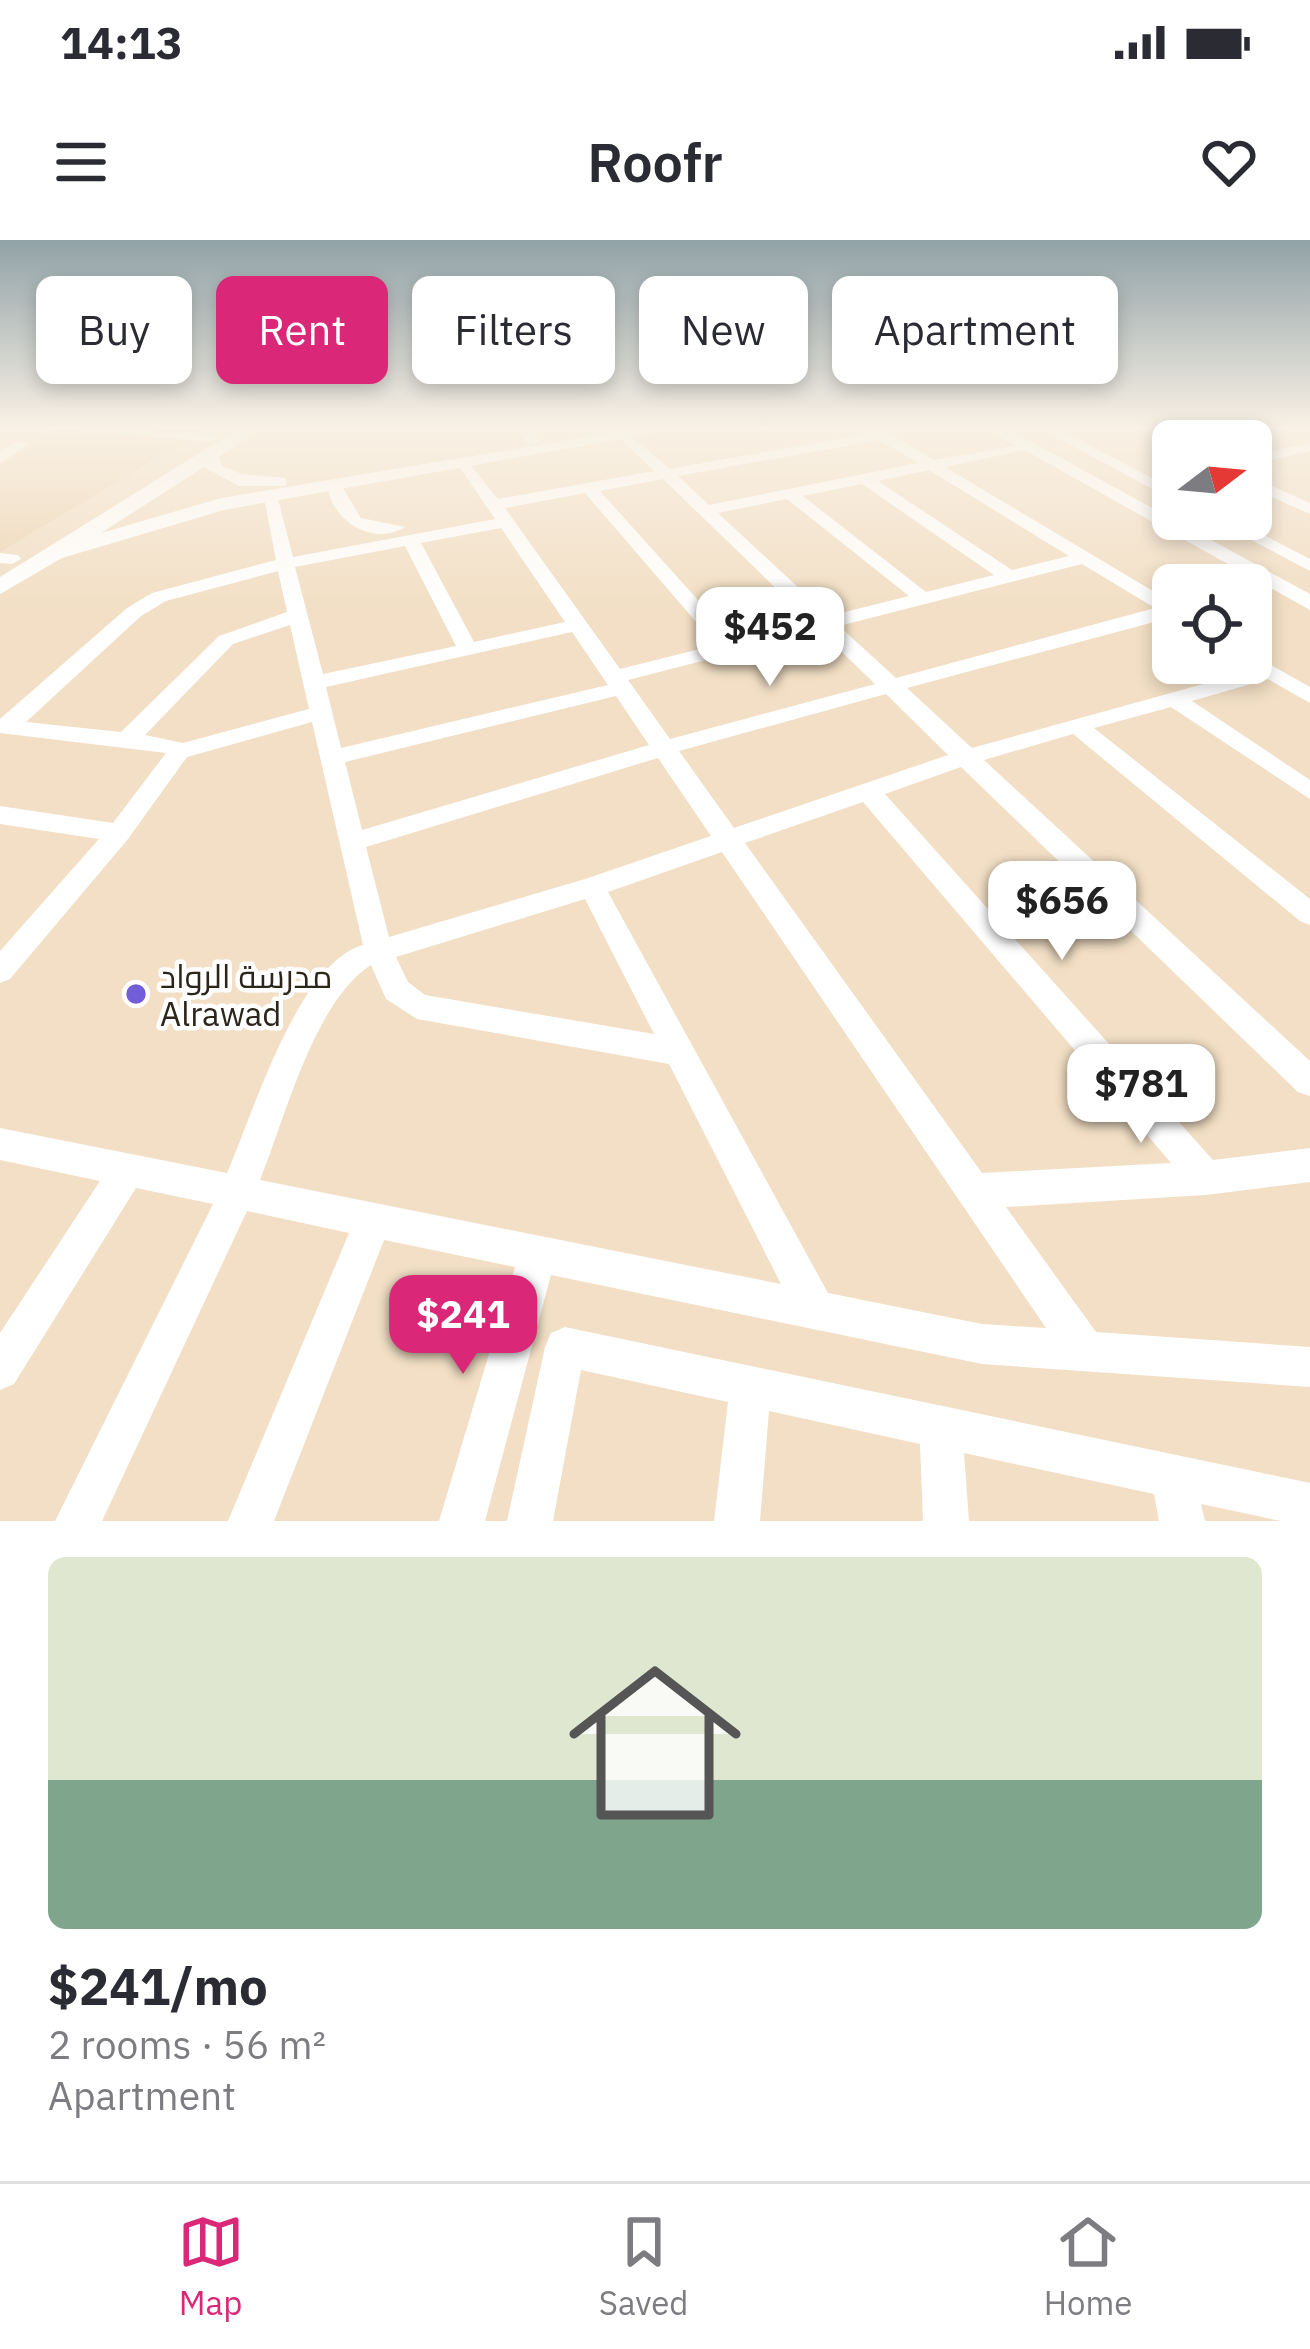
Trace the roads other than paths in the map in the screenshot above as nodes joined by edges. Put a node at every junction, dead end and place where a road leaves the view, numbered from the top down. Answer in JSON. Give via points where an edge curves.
{"nodes":[{"id":1,"x":133,"y":488,"type":"edge"},
{"id":2,"x":148,"y":488,"type":"edge"},
{"id":3,"x":298,"y":488,"type":"edge"},
{"id":4,"x":326,"y":488,"type":"edge"},
{"id":5,"x":482,"y":488,"type":"edge"},
{"id":6,"x":597,"y":488,"type":"edge"},
{"id":7,"x":681,"y":488,"type":"edge"},
{"id":8,"x":819,"y":488,"type":"edge"},
{"id":9,"x":879,"y":488,"type":"edge"},
{"id":10,"x":975,"y":488,"type":"edge"},
{"id":11,"x":1105,"y":488,"type":"edge"},
{"id":12,"x":590,"y":489,"type":"junction"},
{"id":13,"x":1272,"y":491,"type":"edge"},
{"id":14,"x":790,"y":494,"type":"junction"},
{"id":15,"x":269,"y":495,"type":"junction"},
{"id":16,"x":1308,"y":507,"type":"edge"},
{"id":17,"x":706,"y":511,"type":"junction"},
{"id":18,"x":501,"y":514,"type":"junction"},
{"id":19,"x":438,"y":520,"type":"dead end"},
{"id":20,"x":411,"y":540,"type":"junction"},
{"id":21,"x":1236,"y":540,"type":"edge"},
{"id":22,"x":1260,"y":540,"type":"edge"},
{"id":23,"x":54,"y":553,"type":"junction"},
{"id":24,"x":1086,"y":557,"type":"junction"},
{"id":25,"x":4,"y":561,"type":"edge"},
{"id":26,"x":282,"y":564,"type":"junction"},
{"id":27,"x":1225,"y":564,"type":"edge"},
{"id":28,"x":1310,"y":566,"type":"edge"},
{"id":29,"x":1010,"y":578,"type":"junction"},
{"id":30,"x":1310,"y":579,"type":"edge"},
{"id":31,"x":0,"y":587,"type":"edge"},
{"id":32,"x":1272,"y":589,"type":"edge"},
{"id":33,"x":1152,"y":598,"type":"edge"},
{"id":34,"x":925,"y":600,"type":"junction"},
{"id":35,"x":1310,"y":604,"type":"edge"},
{"id":36,"x":296,"y":616,"type":"junction"},
{"id":37,"x":1152,"y":616,"type":"edge"},
{"id":38,"x":579,"y":626,"type":"junction"},
{"id":39,"x":828,"y":626,"type":"junction"},
{"id":40,"x":731,"y":649,"type":"junction"},
{"id":41,"x":469,"y":652,"type":"junction"},
{"id":42,"x":1272,"y":673,"type":"edge"},
{"id":43,"x":618,"y":682,"type":"junction"},
{"id":44,"x":314,"y":683,"type":"junction"},
{"id":45,"x":1214,"y":684,"type":"edge"},
{"id":46,"x":892,"y":687,"type":"junction"},
{"id":47,"x":1310,"y":696,"type":"edge"},
{"id":48,"x":1174,"y":699,"type":"junction"},
{"id":49,"x":320,"y":713,"type":"junction"},
{"id":50,"x":1077,"y":726,"type":"junction"},
{"id":51,"x":4,"y":727,"type":"edge"},
{"id":52,"x":126,"y":741,"type":"junction"},
{"id":53,"x":664,"y":748,"type":"junction"},
{"id":54,"x":179,"y":752,"type":"junction"},
{"id":55,"x":966,"y":757,"type":"junction"},
{"id":56,"x":329,"y":758,"type":"junction"},
{"id":57,"x":868,"y":791,"type":"junction"},
{"id":58,"x":1310,"y":791,"type":"edge"},
{"id":59,"x":0,"y":815,"type":"edge"},
{"id":60,"x":119,"y":833,"type":"junction"},
{"id":61,"x":728,"y":839,"type":"junction"},
{"id":62,"x":351,"y":842,"type":"junction"},
{"id":63,"x":592,"y":886,"type":"junction"},
{"id":64,"x":1310,"y":914,"type":"edge"},
{"id":65,"x":14,"y":935,"type":"edge"},
{"id":66,"x":378,"y":949,"type":"junction"},
{"id":67,"x":0,"y":971,"type":"edge"},
{"id":68,"x":682,"y":1053,"type":"junction"},
{"id":69,"x":1310,"y":1082,"type":"edge"},
{"id":70,"x":0,"y":1144,"type":"edge"},
{"id":71,"x":1310,"y":1165,"type":"edge"},
{"id":72,"x":127,"y":1170,"type":"junction"},
{"id":73,"x":1206,"y":1178,"type":"junction"},
{"id":74,"x":978,"y":1191,"type":"junction"},
{"id":75,"x":237,"y":1192,"type":"junction"},
{"id":76,"x":373,"y":1220,"type":"junction"},
{"id":77,"x":538,"y":1254,"type":"junction"},
{"id":78,"x":814,"y":1310,"type":"junction"},
{"id":79,"x":1086,"y":1352,"type":"junction"},
{"id":80,"x":1310,"y":1367,"type":"edge"},
{"id":81,"x":0,"y":1370,"type":"edge"},
{"id":82,"x":750,"y":1387,"type":"junction"},
{"id":83,"x":941,"y":1427,"type":"junction"},
{"id":84,"x":1172,"y":1475,"type":"junction"},
{"id":85,"x":1310,"y":1504,"type":"edge"},
{"id":86,"x":78,"y":1521,"type":"edge"},
{"id":87,"x":251,"y":1521,"type":"edge"},
{"id":88,"x":462,"y":1521,"type":"edge"},
{"id":89,"x":530,"y":1521,"type":"edge"},
{"id":90,"x":737,"y":1521,"type":"edge"},
{"id":91,"x":946,"y":1521,"type":"edge"},
{"id":92,"x":1182,"y":1521,"type":"edge"}],
"edges":[{"from":1,"to":25,"type":"main road"},
{"from":2,"to":23,"type":"main road"},
{"from":3,"to":15,"type":"main road"},
{"from":4,"to":19,"type":"street","via":[[361,529]]},
{"from":5,"to":18,"type":"street"},
{"from":6,"to":12,"type":"street"},
{"from":7,"to":17,"type":"street"},
{"from":8,"to":14,"type":"street"},
{"from":9,"to":29,"type":"street"},
{"from":10,"to":24,"type":"street"},
{"from":11,"to":27,"type":"main road"},
{"from":12,"to":18,"type":"street"},
{"from":12,"to":40,"type":"street"},
{"from":13,"to":16,"type":"street"},
{"from":14,"to":17,"type":"street"},
{"from":14,"to":34,"type":"street"},
{"from":15,"to":23,"type":"main road"},
{"from":15,"to":26,"type":"street"},
{"from":17,"to":39,"type":"street"},
{"from":18,"to":20,"type":"street"},
{"from":18,"to":38,"type":"street"},
{"from":20,"to":26,"type":"street"},
{"from":20,"to":41,"type":"street"},
{"from":21,"to":30,"type":"main road"},
{"from":22,"to":28,"type":"street"},
{"from":23,"to":31,"type":"main road"},
{"from":24,"to":29,"type":"street"},
{"from":24,"to":33,"type":"street"},
{"from":26,"to":36,"type":"street"},
{"from":26,"to":51,"type":"street","via":[[159,597]]},
{"from":29,"to":34,"type":"street"},
{"from":32,"to":35,"type":"main road"},
{"from":34,"to":39,"type":"street"},
{"from":36,"to":44,"type":"street"},
{"from":36,"to":52,"type":"street","via":[[226,640]]},
{"from":37,"to":46,"type":"street"},
{"from":38,"to":41,"type":"street"},
{"from":38,"to":43,"type":"street"},
{"from":39,"to":40,"type":"street"},
{"from":39,"to":46,"type":"street"},
{"from":40,"to":43,"type":"street"},
{"from":41,"to":44,"type":"street"},
{"from":42,"to":47,"type":"street"},
{"from":43,"to":53,"type":"street"},
{"from":43,"to":56,"type":"street"},
{"from":44,"to":49,"type":"street"},
{"from":45,"to":48,"type":"street"},
{"from":46,"to":53,"type":"street"},
{"from":46,"to":55,"type":"street"},
{"from":48,"to":50,"type":"street"},
{"from":48,"to":58,"type":"street"},
{"from":49,"to":54,"type":"street"},
{"from":49,"to":56,"type":"street"},
{"from":50,"to":55,"type":"street"},
{"from":50,"to":64,"type":"street"},
{"from":51,"to":52,"type":"street"},
{"from":52,"to":54,"type":"street"},
{"from":53,"to":61,"type":"street"},
{"from":53,"to":62,"type":"street"},
{"from":54,"to":60,"type":"street"},
{"from":55,"to":57,"type":"street"},
{"from":55,"to":69,"type":"street"},
{"from":56,"to":62,"type":"street"},
{"from":57,"to":61,"type":"street"},
{"from":57,"to":73,"type":"street"},
{"from":59,"to":60,"type":"street"},
{"from":60,"to":65,"type":"street"},
{"from":61,"to":63,"type":"street"},
{"from":61,"to":74,"type":"street"},
{"from":62,"to":66,"type":"street"},
{"from":63,"to":66,"type":"street"},
{"from":63,"to":68,"type":"street"},
{"from":65,"to":67,"type":"street"},
{"from":66,"to":68,"type":"street","via":[[398,990],[417,1006]]},
{"from":66,"to":75,"type":"street","via":[[335,979]]},
{"from":68,"to":78,"type":"street"},
{"from":70,"to":72,"type":"street"},
{"from":71,"to":73,"type":"street"},
{"from":72,"to":75,"type":"street"},
{"from":72,"to":81,"type":"street"},
{"from":73,"to":74,"type":"street"},
{"from":74,"to":79,"type":"street"},
{"from":75,"to":76,"type":"street"},
{"from":75,"to":86,"type":"street"},
{"from":76,"to":77,"type":"street"},
{"from":76,"to":87,"type":"street"},
{"from":77,"to":78,"type":"street"},
{"from":77,"to":88,"type":"street"},
{"from":78,"to":79,"type":"street","via":[[982,1344]]},
{"from":79,"to":80,"type":"street"},
{"from":82,"to":83,"type":"street"},
{"from":82,"to":89,"type":"street","via":[[566,1347]]},
{"from":82,"to":90,"type":"street"},
{"from":83,"to":84,"type":"street"},
{"from":83,"to":91,"type":"street"},
{"from":84,"to":85,"type":"street"},
{"from":84,"to":92,"type":"street"}]}
